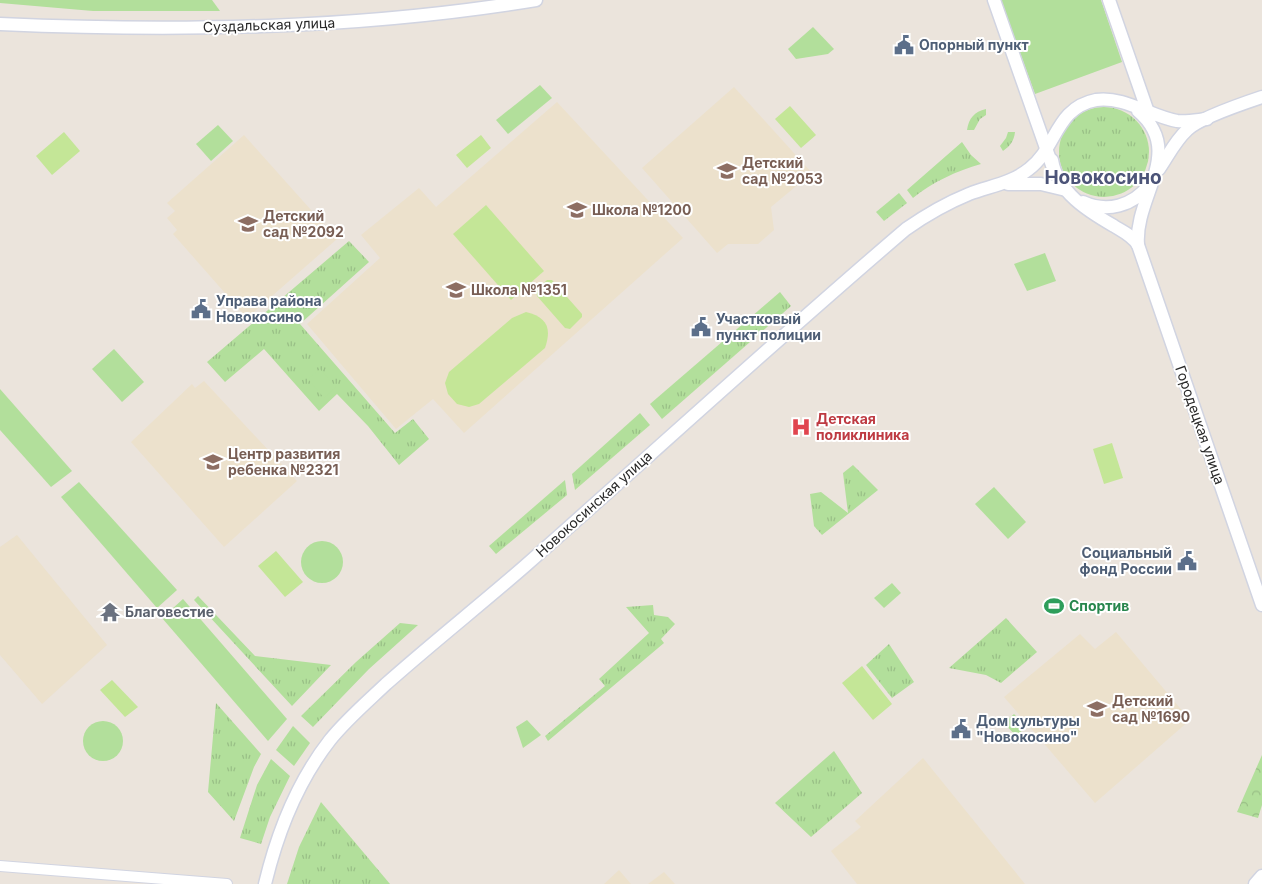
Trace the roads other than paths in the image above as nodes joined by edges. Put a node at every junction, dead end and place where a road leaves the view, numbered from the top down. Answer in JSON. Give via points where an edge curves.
{"nodes":[{"id":1,"x":536,"y":0,"type":"edge"},
{"id":2,"x":994,"y":0,"type":"edge"},
{"id":3,"x":1109,"y":0,"type":"edge"},
{"id":4,"x":0,"y":24,"type":"edge"},
{"id":5,"x":1262,"y":97,"type":"edge"},
{"id":6,"x":1128,"y":105,"type":"junction"},
{"id":7,"x":1148,"y":113,"type":"junction"},
{"id":8,"x":1207,"y":119,"type":"junction"},
{"id":9,"x":1058,"y":127,"type":"junction"},
{"id":10,"x":1154,"y":130,"type":"junction"},
{"id":11,"x":1046,"y":148,"type":"junction"},
{"id":12,"x":1053,"y":168,"type":"junction"},
{"id":13,"x":1155,"y":176,"type":"junction"},
{"id":14,"x":993,"y":186,"type":"junction"},
{"id":15,"x":1070,"y":194,"type":"junction"},
{"id":16,"x":1138,"y":245,"type":"junction"},
{"id":17,"x":1262,"y":605,"type":"edge"},
{"id":18,"x":0,"y":866,"type":"edge"},
{"id":19,"x":1262,"y":876,"type":"edge"},
{"id":20,"x":1262,"y":881,"type":"edge"},
{"id":21,"x":227,"y":884,"type":"edge"},
{"id":22,"x":265,"y":884,"type":"edge"},
{"id":23,"x":1256,"y":884,"type":"edge"}],
"edges":[{"from":1,"to":4,"type":"street","name":"Суздальская улица","via":[[385,19],[232,28]]},
{"from":2,"to":11,"type":"street"},
{"from":3,"to":7,"type":"street"},
{"from":5,"to":8,"type":"street"},
{"from":6,"to":7,"type":"street"},
{"from":6,"to":9,"type":"street","via":[[1108,100],[1087,103],[1070,113]]},
{"from":6,"to":10,"type":"street","via":[[1144,116]]},
{"from":7,"to":8,"type":"street","via":[[1187,122]]},
{"from":7,"to":10,"type":"street"},
{"from":8,"to":13,"type":"street","via":[[1182,135]]},
{"from":9,"to":11,"type":"street"},
{"from":9,"to":12,"type":"street","via":[[1052,143]]},
{"from":10,"to":13,"type":"street","via":[[1159,148]]},
{"from":11,"to":12,"type":"street"},
{"from":11,"to":14,"type":"street","via":[[1030,169]]},
{"from":12,"to":15,"type":"street","via":[[1061,185]]},
{"from":13,"to":15,"type":"street","via":[[1137,197],[1120,206],[1090,205]]},
{"from":13,"to":16,"type":"street","via":[[1138,228]]},
{"from":14,"to":15,"type":"street","via":[[1011,183],[1053,186]]},
{"from":14,"to":22,"type":"street","name":"Новокосинская улица","via":[[946,204],[906,229],[370,700],[332,738],[308,774],[284,827]]},
{"from":15,"to":16,"type":"street","via":[[1096,216],[1133,238]]},
{"from":16,"to":17,"type":"street","name":"Городецкая улица"},
{"from":18,"to":21,"type":"street"},
{"from":19,"to":23,"type":"street"},
{"from":20,"to":23,"type":"street"}]}
